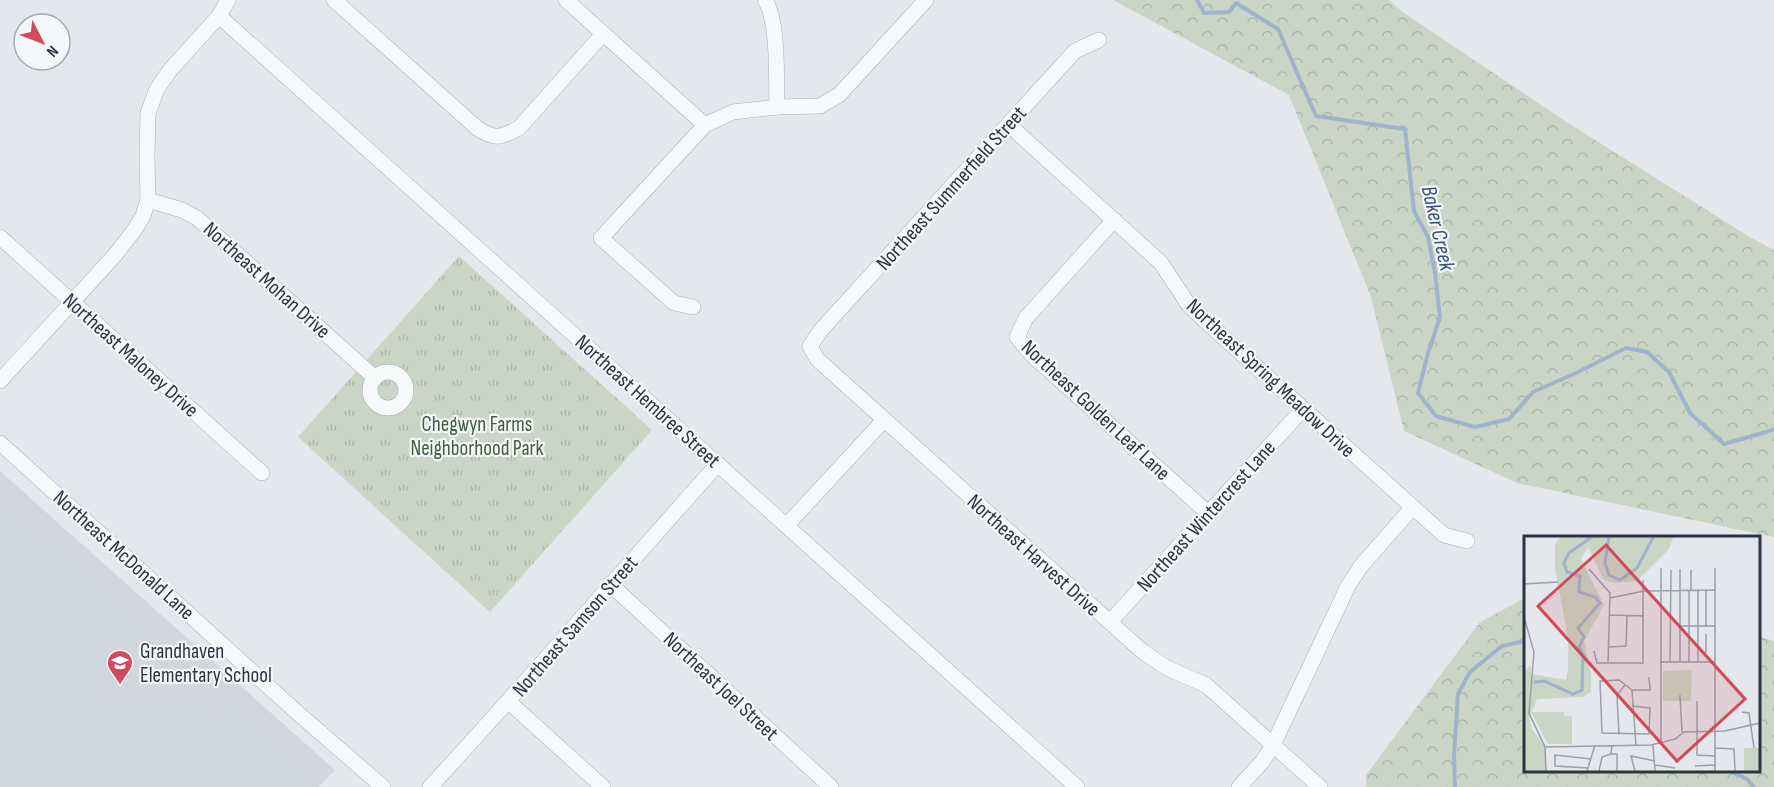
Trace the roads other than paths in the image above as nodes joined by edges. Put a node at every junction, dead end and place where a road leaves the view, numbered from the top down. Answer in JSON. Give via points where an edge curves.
{"nodes":[{"id":1,"x":228,"y":0,"type":"edge"},
{"id":2,"x":334,"y":0,"type":"edge"},
{"id":3,"x":566,"y":0,"type":"edge"},
{"id":4,"x":765,"y":0,"type":"edge"},
{"id":5,"x":926,"y":0,"type":"edge"},
{"id":6,"x":219,"y":16,"type":"junction"},
{"id":7,"x":603,"y":34,"type":"junction"},
{"id":8,"x":1099,"y":40,"type":"dead end"},
{"id":9,"x":777,"y":107,"type":"junction"},
{"id":10,"x":705,"y":125,"type":"junction"},
{"id":11,"x":1009,"y":125,"type":"junction"},
{"id":12,"x":148,"y":200,"type":"junction"},
{"id":13,"x":1114,"y":220,"type":"junction"},
{"id":14,"x":0,"y":237,"type":"edge"},
{"id":15,"x":72,"y":302,"type":"junction"},
{"id":16,"x":693,"y":307,"type":"dead end"},
{"id":17,"x":810,"y":346,"type":"joint"},
{"id":18,"x":375,"y":378,"type":"dead end"},
{"id":19,"x":0,"y":381,"type":"edge"},
{"id":20,"x":1303,"y":409,"type":"junction"},
{"id":21,"x":884,"y":420,"type":"junction"},
{"id":22,"x":0,"y":443,"type":"edge"},
{"id":23,"x":718,"y":464,"type":"junction"},
{"id":24,"x":262,"y":473,"type":"dead end"},
{"id":25,"x":1412,"y":508,"type":"junction"},
{"id":26,"x":1208,"y":513,"type":"junction"},
{"id":27,"x":787,"y":525,"type":"junction"},
{"id":28,"x":1467,"y":541,"type":"dead end"},
{"id":29,"x":610,"y":584,"type":"junction"},
{"id":30,"x":1110,"y":622,"type":"junction"},
{"id":31,"x":509,"y":702,"type":"junction"},
{"id":32,"x":1273,"y":744,"type":"junction"},
{"id":33,"x":383,"y":787,"type":"edge"},
{"id":34,"x":430,"y":787,"type":"edge"},
{"id":35,"x":603,"y":787,"type":"edge"},
{"id":36,"x":831,"y":787,"type":"edge"},
{"id":37,"x":1077,"y":787,"type":"edge"},
{"id":38,"x":1239,"y":787,"type":"edge"},
{"id":39,"x":1320,"y":787,"type":"edge"}],
"edges":[{"from":1,"to":6,"type":"street"},
{"from":2,"to":7,"type":"street","via":[[489,136],[505,135],[519,128]]},
{"from":3,"to":7,"type":"street"},
{"from":4,"to":9,"type":"street","via":[[774,20]]},
{"from":5,"to":9,"type":"street","via":[[840,96],[820,106]]},
{"from":6,"to":12,"type":"street","via":[[157,89],[148,113]]},
{"from":6,"to":23,"type":"street","name":"Northeast Hembree Street"},
{"from":7,"to":10,"type":"street"},
{"from":8,"to":11,"type":"street","name":"Northeast Summerfield Street","via":[[1075,51]]},
{"from":9,"to":10,"type":"street","via":[[733,112]]},
{"from":10,"to":16,"type":"street","via":[[601,238],[674,303]]},
{"from":11,"to":13,"type":"street","name":"Northeast Spring Meadow Drive"},
{"from":11,"to":17,"type":"street","name":"Northeast Summerfield Street"},
{"from":12,"to":15,"type":"street","via":[[133,232]]},
{"from":12,"to":18,"type":"street","name":"Northeast Mohan Drive","via":[[197,218]]},
{"from":13,"to":20,"type":"street","name":"Northeast Spring Meadow Drive","via":[[1161,262],[1188,304],[1203,319]]},
{"from":13,"to":26,"type":"street","name":"Northeast Golden Leaf Lane","via":[[1026,318],[1017,337],[1032,355]]},
{"from":14,"to":15,"type":"street","name":"Northeast Maloney Drive"},
{"from":15,"to":19,"type":"street"},
{"from":15,"to":24,"type":"street","name":"Northeast Maloney Drive"},
{"from":17,"to":21,"type":"street","name":"Northeast Harvest Drive","via":[[817,359]]},
{"from":20,"to":25,"type":"street","name":"Northeast Spring Meadow Drive"},
{"from":20,"to":26,"type":"street","name":"Northeast Wintercrest Lane"},
{"from":21,"to":27,"type":"street"},
{"from":21,"to":30,"type":"street","name":"Northeast Harvest Drive"},
{"from":22,"to":33,"type":"street","name":"Northeast McDonald Lane"},
{"from":23,"to":27,"type":"street","name":"Northeast Hembree Street"},
{"from":23,"to":29,"type":"street","name":"Northeast Samson Street"},
{"from":25,"to":28,"type":"street","name":"Northeast Spring Meadow Drive","via":[[1444,535]]},
{"from":25,"to":32,"type":"street","via":[[1348,586]]},
{"from":26,"to":30,"type":"street","name":"Northeast Wintercrest Lane"},
{"from":27,"to":37,"type":"street","name":"Northeast Hembree Street"},
{"from":29,"to":31,"type":"street","name":"Northeast Samson Street"},
{"from":29,"to":36,"type":"street","name":"Northeast Joel Street"},
{"from":30,"to":32,"type":"street","name":"Northeast Harvest Drive","via":[[1155,661],[1206,685]]},
{"from":31,"to":34,"type":"street","name":"Northeast Samson Street"},
{"from":31,"to":35,"type":"street"},
{"from":32,"to":38,"type":"street"},
{"from":32,"to":39,"type":"street","name":"Northeast Harvest Drive"}]}
